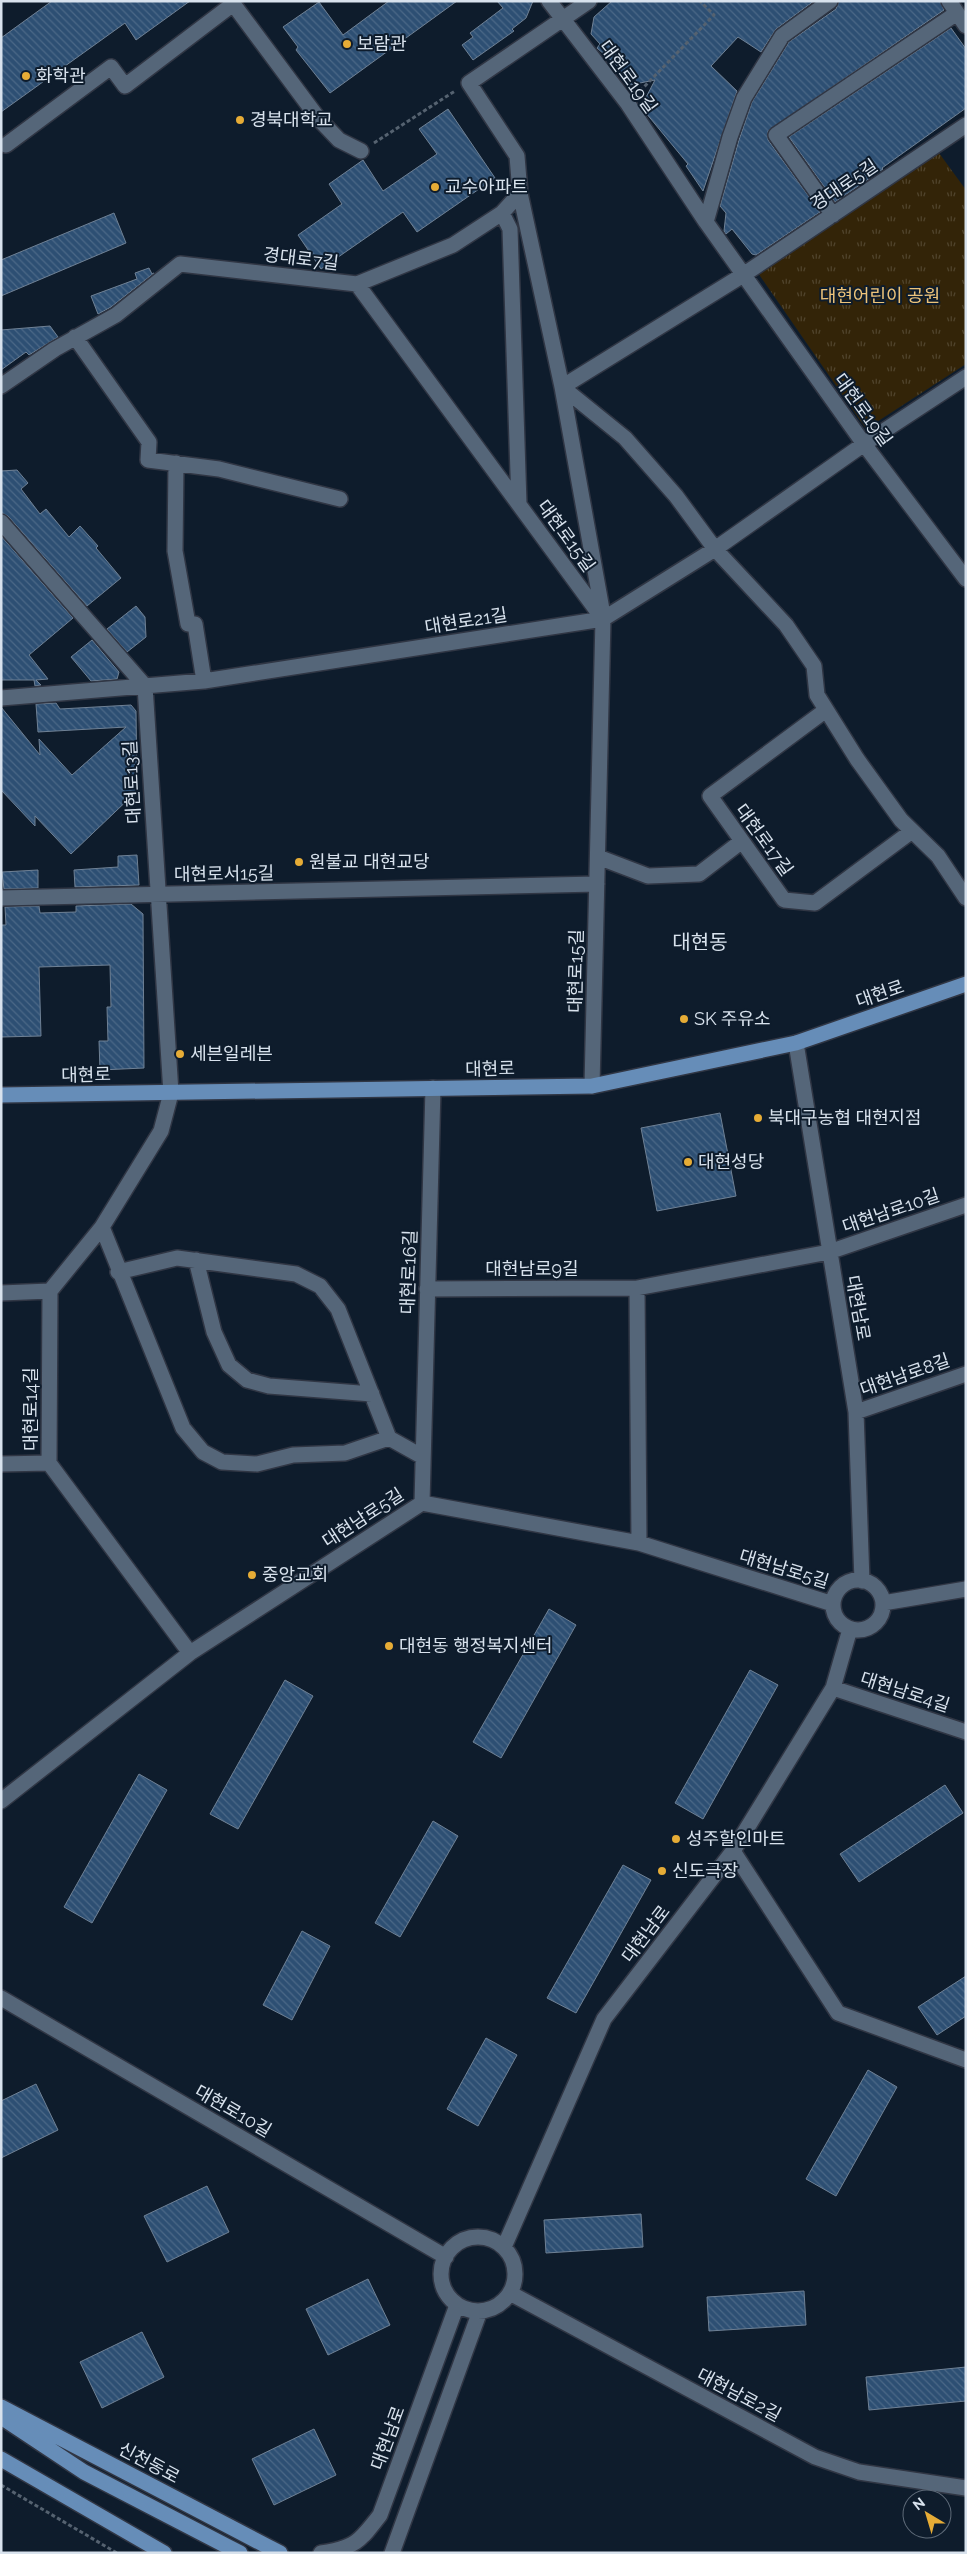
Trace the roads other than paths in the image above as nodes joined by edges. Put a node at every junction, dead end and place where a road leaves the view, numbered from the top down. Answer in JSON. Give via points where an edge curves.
{"nodes":[{"id":1,"x":549,"y":1,"type":"edge"},
{"id":2,"x":588,"y":1,"type":"edge"},
{"id":3,"x":830,"y":1,"type":"edge"},
{"id":4,"x":232,"y":3,"type":"edge"},
{"id":5,"x":953,"y":7,"type":"edge"},
{"id":6,"x":561,"y":18,"type":"junction"},
{"id":7,"x":966,"y":26,"type":"edge"},
{"id":8,"x":966,"y":125,"type":"edge"},
{"id":9,"x":6,"y":145,"type":"dead end"},
{"id":10,"x":361,"y":151,"type":"road end"},
{"id":11,"x":520,"y":193,"type":"junction"},
{"id":12,"x":502,"y":213,"type":"junction"},
{"id":13,"x":833,"y":215,"type":"junction"},
{"id":14,"x":706,"y":222,"type":"junction"},
{"id":15,"x":743,"y":275,"type":"junction"},
{"id":16,"x":357,"y":284,"type":"junction"},
{"id":17,"x":75,"y":337,"type":"junction"},
{"id":18,"x":966,"y":377,"type":"edge"},
{"id":19,"x":1,"y":386,"type":"edge"},
{"id":20,"x":562,"y":387,"type":"junction"},
{"id":21,"x":864,"y":444,"type":"junction"},
{"id":22,"x":176,"y":464,"type":"junction"},
{"id":23,"x":340,"y":499,"type":"dead end"},
{"id":24,"x":519,"y":504,"type":"junction"},
{"id":25,"x":1,"y":522,"type":"edge"},
{"id":26,"x":716,"y":548,"type":"junction"},
{"id":27,"x":961,"y":561,"type":"edge"},
{"id":28,"x":966,"y":579,"type":"edge"},
{"id":29,"x":604,"y":619,"type":"junction"},
{"id":30,"x":204,"y":681,"type":"junction"},
{"id":31,"x":145,"y":686,"type":"junction"},
{"id":32,"x":1,"y":698,"type":"edge"},
{"id":33,"x":826,"y":710,"type":"junction"},
{"id":34,"x":912,"y":831,"type":"junction"},
{"id":35,"x":742,"y":841,"type":"junction"},
{"id":36,"x":598,"y":857,"type":"junction"},
{"id":37,"x":597,"y":884,"type":"junction"},
{"id":38,"x":157,"y":894,"type":"junction"},
{"id":39,"x":1,"y":898,"type":"edge"},
{"id":40,"x":966,"y":898,"type":"edge"},
{"id":41,"x":966,"y":984,"type":"edge"},
{"id":42,"x":796,"y":1043,"type":"junction"},
{"id":43,"x":592,"y":1086,"type":"junction"},
{"id":44,"x":433,"y":1088,"type":"junction"},
{"id":45,"x":171,"y":1093,"type":"junction"},
{"id":46,"x":1,"y":1095,"type":"edge"},
{"id":47,"x":966,"y":1205,"type":"edge"},
{"id":48,"x":102,"y":1227,"type":"junction"},
{"id":49,"x":829,"y":1252,"type":"junction"},
{"id":50,"x":196,"y":1260,"type":"junction"},
{"id":51,"x":118,"y":1272,"type":"junction"},
{"id":52,"x":636,"y":1288,"type":"junction"},
{"id":53,"x":428,"y":1289,"type":"junction"},
{"id":54,"x":50,"y":1292,"type":"junction"},
{"id":55,"x":1,"y":1293,"type":"edge"},
{"id":56,"x":966,"y":1374,"type":"edge"},
{"id":57,"x":372,"y":1394,"type":"junction"},
{"id":58,"x":856,"y":1412,"type":"junction"},
{"id":59,"x":389,"y":1438,"type":"junction"},
{"id":60,"x":423,"y":1457,"type":"junction"},
{"id":61,"x":50,"y":1463,"type":"junction"},
{"id":62,"x":1,"y":1464,"type":"edge"},
{"id":63,"x":422,"y":1503,"type":"junction"},
{"id":64,"x":639,"y":1543,"type":"junction"},
{"id":65,"x":862,"y":1581,"type":"junction"},
{"id":66,"x":966,"y":1589,"type":"edge"},
{"id":67,"x":883,"y":1603,"type":"junction"},
{"id":68,"x":833,"y":1604,"type":"junction"},
{"id":69,"x":850,"y":1629,"type":"junction"},
{"id":70,"x":190,"y":1653,"type":"junction"},
{"id":71,"x":833,"y":1688,"type":"junction"},
{"id":72,"x":966,"y":1732,"type":"edge"},
{"id":73,"x":1,"y":1801,"type":"edge"},
{"id":74,"x":733,"y":1851,"type":"junction"},
{"id":75,"x":1,"y":1998,"type":"edge"},
{"id":76,"x":966,"y":2060,"type":"edge"},
{"id":77,"x":504,"y":2247,"type":"junction"},
{"id":78,"x":446,"y":2257,"type":"junction"},
{"id":79,"x":510,"y":2293,"type":"junction"},
{"id":80,"x":457,"y":2305,"type":"junction"},
{"id":81,"x":480,"y":2312,"type":"junction"},
{"id":82,"x":1,"y":2407,"type":"edge"},
{"id":83,"x":1,"y":2417,"type":"edge"},
{"id":84,"x":1,"y":2458,"type":"edge"},
{"id":85,"x":966,"y":2488,"type":"edge"},
{"id":86,"x":164,"y":2553,"type":"edge"},
{"id":87,"x":240,"y":2553,"type":"edge"},
{"id":88,"x":280,"y":2553,"type":"edge"},
{"id":89,"x":321,"y":2553,"type":"edge"},
{"id":90,"x":392,"y":2553,"type":"edge"}],
"edges":[{"from":1,"to":6,"type":"street","name":"대현로19길"},
{"from":2,"to":6,"type":"street"},
{"from":3,"to":14,"type":"street","via":[[782,36],[744,98]]},
{"from":4,"to":9,"type":"street","via":[[125,86],[111,67]]},
{"from":4,"to":10,"type":"street","via":[[318,118],[339,140]]},
{"from":5,"to":7,"type":"street"},
{"from":5,"to":13,"type":"street","via":[[776,135]]},
{"from":6,"to":11,"type":"street","via":[[469,83],[518,156]]},
{"from":6,"to":14,"type":"street","name":"대현로19길","via":[[628,104]]},
{"from":8,"to":13,"type":"street","name":"경대로5길"},
{"from":11,"to":12,"type":"street","name":"경대로7길"},
{"from":11,"to":20,"type":"street"},
{"from":12,"to":16,"type":"street","name":"경대로7길","via":[[453,245]]},
{"from":12,"to":24,"type":"street","via":[[510,228]]},
{"from":13,"to":15,"type":"street","name":"경대로5길"},
{"from":14,"to":15,"type":"street","name":"대현로19길"},
{"from":15,"to":20,"type":"street"},
{"from":15,"to":21,"type":"street","name":"대현로19길"},
{"from":16,"to":17,"type":"street","name":"경대로7길","via":[[180,264],[116,315]]},
{"from":16,"to":24,"type":"street","name":"대현로15길"},
{"from":17,"to":19,"type":"street","name":"경대로7길"},
{"from":17,"to":22,"type":"street","via":[[149,442],[148,460]]},
{"from":18,"to":21,"type":"street","name":"대현로21길"},
{"from":20,"to":26,"type":"street","via":[[625,438]]},
{"from":20,"to":29,"type":"street"},
{"from":21,"to":26,"type":"street","name":"대현로21길"},
{"from":21,"to":27,"type":"street","name":"대현로19길"},
{"from":22,"to":23,"type":"street","via":[[219,469]]},
{"from":22,"to":30,"type":"street","via":[[175,551],[188,624],[195,624]]},
{"from":24,"to":29,"type":"street","name":"대현로15길"},
{"from":25,"to":31,"type":"street"},
{"from":26,"to":29,"type":"street","name":"대현로21길"},
{"from":26,"to":33,"type":"street","via":[[786,625],[814,666],[817,695]]},
{"from":27,"to":28,"type":"street","name":"대현로19길"},
{"from":29,"to":30,"type":"street","name":"대현로21길"},
{"from":29,"to":36,"type":"street","name":"대현로15길"},
{"from":30,"to":31,"type":"street","name":"대현로21길"},
{"from":31,"to":32,"type":"street","name":"대현로21길"},
{"from":31,"to":38,"type":"street","name":"대현로13길"},
{"from":33,"to":34,"type":"street","via":[[862,767]]},
{"from":33,"to":35,"type":"street","name":"대현로17길","via":[[710,796]]},
{"from":34,"to":35,"type":"street","name":"대현로17길","via":[[815,903],[784,900]]},
{"from":34,"to":40,"type":"street","via":[[938,856]]},
{"from":35,"to":36,"type":"street","via":[[699,874],[648,876]]},
{"from":36,"to":37,"type":"street","name":"대현로15길"},
{"from":37,"to":38,"type":"street","name":"대현로서15길"},
{"from":37,"to":43,"type":"street","name":"대현로15길"},
{"from":38,"to":39,"type":"street","name":"대현로서15길"},
{"from":38,"to":45,"type":"street","name":"대현로13길"},
{"from":41,"to":42,"type":"main road","name":"대현로"},
{"from":42,"to":43,"type":"main road","name":"대현로"},
{"from":42,"to":49,"type":"street","name":"대현남로"},
{"from":43,"to":44,"type":"main road","name":"대현로"},
{"from":44,"to":45,"type":"main road","name":"대현로"},
{"from":44,"to":53,"type":"street","name":"대현로16길"},
{"from":45,"to":46,"type":"main road","name":"대현로"},
{"from":45,"to":48,"type":"street","via":[[161,1131]]},
{"from":47,"to":49,"type":"street","name":"대현남로10길"},
{"from":48,"to":51,"type":"street"},
{"from":48,"to":54,"type":"street"},
{"from":49,"to":52,"type":"street","name":"대현남로9길"},
{"from":49,"to":58,"type":"street","name":"대현남로"},
{"from":50,"to":51,"type":"street","via":[[176,1258]]},
{"from":50,"to":57,"type":"street","via":[[296,1274],[320,1286],[338,1309]]},
{"from":50,"to":57,"type":"street","via":[[214,1332],[229,1365],[247,1380],[269,1386]]},
{"from":51,"to":59,"type":"street","via":[[183,1428],[202,1452],[222,1462],[257,1464],[293,1455],[344,1453]]},
{"from":52,"to":53,"type":"street","name":"대현남로9길"},
{"from":52,"to":64,"type":"street"},
{"from":53,"to":60,"type":"street","name":"대현로16길"},
{"from":54,"to":55,"type":"street"},
{"from":54,"to":61,"type":"street","name":"대현로14길"},
{"from":56,"to":58,"type":"street","name":"대현남로8길"},
{"from":57,"to":59,"type":"street"},
{"from":58,"to":65,"type":"street","name":"대현남로"},
{"from":59,"to":60,"type":"street"},
{"from":60,"to":63,"type":"street","name":"대현로16길"},
{"from":61,"to":62,"type":"street"},
{"from":61,"to":70,"type":"street","name":"대현로14길"},
{"from":63,"to":64,"type":"street","name":"대현남로5길"},
{"from":63,"to":70,"type":"street","name":"대현남로5길"},
{"from":64,"to":68,"type":"street","name":"대현남로5길"},
{"from":65,"to":67,"type":"street","via":[[876,1588]]},
{"from":65,"to":68,"type":"street","via":[[846,1584],[835,1596]]},
{"from":66,"to":67,"type":"street"},
{"from":67,"to":69,"type":"street","via":[[873,1625],[866,1629]]},
{"from":68,"to":69,"type":"street","via":[[837,1619]]},
{"from":69,"to":71,"type":"street","name":"대현남로"},
{"from":70,"to":73,"type":"street","name":"대현남로5길"},
{"from":71,"to":72,"type":"street","name":"대현남로4길"},
{"from":71,"to":74,"type":"street","name":"대현남로"},
{"from":74,"to":76,"type":"street","via":[[838,2013]]},
{"from":74,"to":77,"type":"street","name":"대현남로","via":[[604,2020]]},
{"from":75,"to":78,"type":"street","name":"대현로10길"},
{"from":77,"to":78,"type":"street","via":[[494,2240],[470,2238],[458,2243]]},
{"from":77,"to":79,"type":"street","via":[[515,2269]]},
{"from":78,"to":80,"type":"street","via":[[440,2274],[442,2286]]},
{"from":79,"to":81,"type":"street","via":[[497,2306]]},
{"from":79,"to":85,"type":"street","name":"대현남로2길","via":[[815,2457],[859,2472]]},
{"from":80,"to":81,"type":"street"},
{"from":80,"to":89,"type":"street","name":"대현남로","via":[[380,2515],[360,2541],[344,2549]]},
{"from":81,"to":90,"type":"street"},
{"from":82,"to":88,"type":"main road","name":"신천동로"},
{"from":83,"to":87,"type":"main road","via":[[84,2472]]},
{"from":84,"to":86,"type":"main road"}]}
